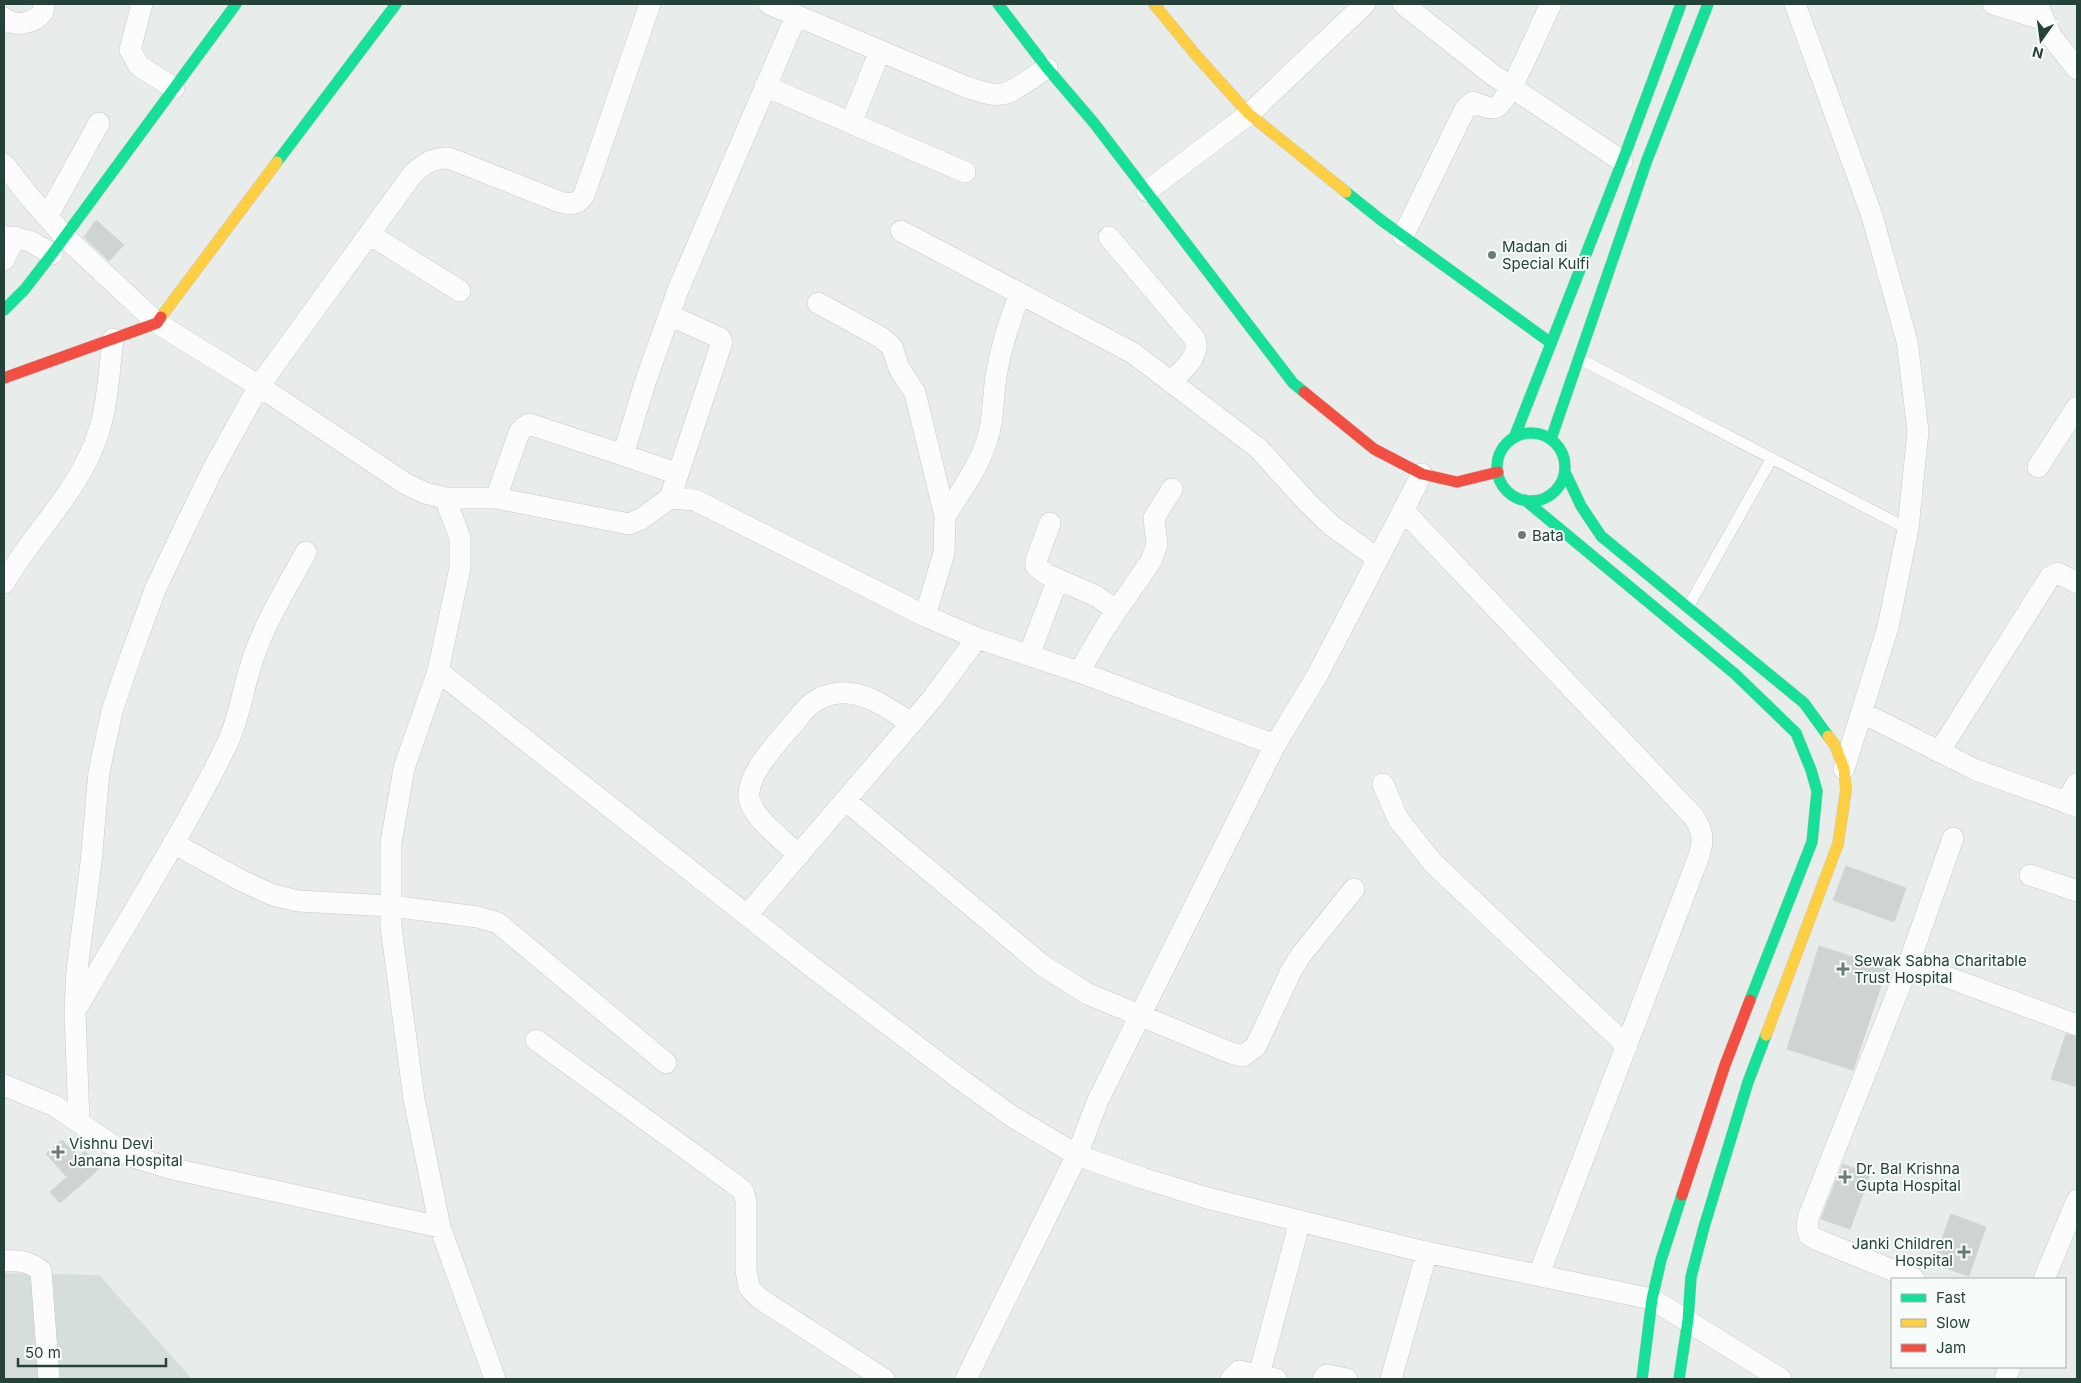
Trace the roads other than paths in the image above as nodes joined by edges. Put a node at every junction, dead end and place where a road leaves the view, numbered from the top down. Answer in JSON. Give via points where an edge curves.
{"nodes":[{"id":1,"x":44,"y":4,"type":"edge"},
{"id":2,"x":142,"y":4,"type":"edge"},
{"id":3,"x":236,"y":4,"type":"edge"},
{"id":4,"x":396,"y":4,"type":"edge"},
{"id":5,"x":650,"y":4,"type":"edge"},
{"id":6,"x":769,"y":4,"type":"edge"},
{"id":7,"x":998,"y":4,"type":"edge"},
{"id":8,"x":1154,"y":4,"type":"edge"},
{"id":9,"x":1365,"y":4,"type":"edge"},
{"id":10,"x":1403,"y":4,"type":"edge"},
{"id":11,"x":1551,"y":4,"type":"edge"},
{"id":12,"x":1681,"y":4,"type":"edge"},
{"id":13,"x":1708,"y":4,"type":"edge"},
{"id":14,"x":1795,"y":4,"type":"edge"},
{"id":15,"x":1993,"y":4,"type":"edge"},
{"id":16,"x":2040,"y":11,"type":"edge"},
{"id":17,"x":796,"y":16,"type":"junction"},
{"id":18,"x":4,"y":18,"type":"edge"},
{"id":19,"x":880,"y":51,"type":"junction"},
{"id":20,"x":1048,"y":68,"type":"junction"},
{"id":21,"x":2077,"y":69,"type":"edge"},
{"id":22,"x":765,"y":86,"type":"junction"},
{"id":23,"x":1512,"y":87,"type":"junction"},
{"id":24,"x":174,"y":88,"type":"junction"},
{"id":25,"x":1249,"y":114,"type":"junction"},
{"id":26,"x":99,"y":123,"type":"dead end"},
{"id":27,"x":851,"y":123,"type":"junction"},
{"id":28,"x":1622,"y":161,"type":"junction"},
{"id":29,"x":4,"y":164,"type":"edge"},
{"id":30,"x":965,"y":172,"type":"dead end"},
{"id":31,"x":1147,"y":191,"type":"junction"},
{"id":32,"x":47,"y":217,"type":"junction"},
{"id":33,"x":901,"y":231,"type":"dead end"},
{"id":34,"x":369,"y":234,"type":"junction"},
{"id":35,"x":1403,"y":236,"type":"junction"},
{"id":36,"x":9,"y":237,"type":"edge"},
{"id":37,"x":65,"y":237,"type":"junction"},
{"id":38,"x":1109,"y":237,"type":"dead end"},
{"id":39,"x":52,"y":254,"type":"junction"},
{"id":40,"x":4,"y":260,"type":"edge"},
{"id":41,"x":460,"y":291,"type":"dead end"},
{"id":42,"x":1020,"y":294,"type":"junction"},
{"id":43,"x":818,"y":303,"type":"dead end"},
{"id":44,"x":4,"y":310,"type":"edge"},
{"id":45,"x":669,"y":315,"type":"junction"},
{"id":46,"x":157,"y":323,"type":"junction"},
{"id":47,"x":113,"y":339,"type":"junction"},
{"id":48,"x":1550,"y":343,"type":"junction"},
{"id":49,"x":1580,"y":359,"type":"junction"},
{"id":50,"x":4,"y":378,"type":"edge"},
{"id":51,"x":1171,"y":382,"type":"junction"},
{"id":52,"x":259,"y":386,"type":"junction"},
{"id":53,"x":2077,"y":407,"type":"edge"},
{"id":54,"x":1514,"y":438,"type":"junction"},
{"id":55,"x":1551,"y":439,"type":"junction"},
{"id":56,"x":623,"y":455,"type":"junction"},
{"id":57,"x":1772,"y":458,"type":"junction"},
{"id":58,"x":2038,"y":467,"type":"dead end"},
{"id":59,"x":1498,"y":472,"type":"junction"},
{"id":60,"x":1565,"y":472,"type":"junction"},
{"id":61,"x":678,"y":474,"type":"junction"},
{"id":62,"x":1422,"y":474,"type":"junction"},
{"id":63,"x":1172,"y":489,"type":"dead end"},
{"id":64,"x":445,"y":498,"type":"junction"},
{"id":65,"x":496,"y":498,"type":"junction"},
{"id":66,"x":670,"y":498,"type":"junction"},
{"id":67,"x":1525,"y":500,"type":"junction"},
{"id":68,"x":1403,"y":510,"type":"junction"},
{"id":69,"x":945,"y":516,"type":"junction"},
{"id":70,"x":1050,"y":524,"type":"dead end"},
{"id":71,"x":1908,"y":529,"type":"junction"},
{"id":72,"x":306,"y":552,"type":"dead end"},
{"id":73,"x":1377,"y":558,"type":"junction"},
{"id":74,"x":1058,"y":579,"type":"junction"},
{"id":75,"x":4,"y":583,"type":"edge"},
{"id":76,"x":2077,"y":583,"type":"edge"},
{"id":77,"x":1688,"y":607,"type":"junction"},
{"id":78,"x":1116,"y":610,"type":"junction"},
{"id":79,"x":925,"y":616,"type":"junction"},
{"id":80,"x":977,"y":638,"type":"junction"},
{"id":81,"x":1029,"y":655,"type":"junction"},
{"id":82,"x":438,"y":671,"type":"junction"},
{"id":83,"x":1079,"y":672,"type":"junction"},
{"id":84,"x":1863,"y":713,"type":"junction"},
{"id":85,"x":911,"y":723,"type":"junction"},
{"id":86,"x":1275,"y":745,"type":"junction"},
{"id":87,"x":1939,"y":752,"type":"junction"},
{"id":88,"x":1844,"y":769,"type":"junction"},
{"id":89,"x":2077,"y":783,"type":"edge"},
{"id":90,"x":1383,"y":784,"type":"dead end"},
{"id":91,"x":845,"y":800,"type":"junction"},
{"id":92,"x":2072,"y":804,"type":"edge"},
{"id":93,"x":1953,"y":838,"type":"dead end"},
{"id":94,"x":173,"y":843,"type":"junction"},
{"id":95,"x":799,"y":855,"type":"junction"},
{"id":96,"x":2030,"y":875,"type":"dead end"},
{"id":97,"x":1354,"y":889,"type":"dead end"},
{"id":98,"x":2077,"y":891,"type":"edge"},
{"id":99,"x":391,"y":906,"type":"junction"},
{"id":100,"x":747,"y":915,"type":"junction"},
{"id":101,"x":1909,"y":963,"type":"junction"},
{"id":102,"x":75,"y":1011,"type":"junction"},
{"id":103,"x":1140,"y":1016,"type":"junction"},
{"id":104,"x":2077,"y":1025,"type":"edge"},
{"id":105,"x":536,"y":1040,"type":"dead end"},
{"id":106,"x":1627,"y":1046,"type":"junction"},
{"id":107,"x":666,"y":1063,"type":"dead end"},
{"id":108,"x":4,"y":1085,"type":"edge"},
{"id":109,"x":79,"y":1122,"type":"junction"},
{"id":110,"x":1077,"y":1155,"type":"junction"},
{"id":111,"x":2077,"y":1200,"type":"edge"},
{"id":112,"x":1300,"y":1221,"type":"junction"},
{"id":113,"x":440,"y":1227,"type":"junction"},
{"id":114,"x":1427,"y":1252,"type":"junction"},
{"id":115,"x":4,"y":1260,"type":"edge"},
{"id":116,"x":1539,"y":1274,"type":"junction"},
{"id":117,"x":1912,"y":1278,"type":"edge"},
{"id":118,"x":2044,"y":1278,"type":"edge"},
{"id":119,"x":1652,"y":1299,"type":"junction"},
{"id":120,"x":1688,"y":1320,"type":"junction"},
{"id":121,"x":1267,"y":1377,"type":"edge"},
{"id":122,"x":49,"y":1379,"type":"edge"},
{"id":123,"x":494,"y":1379,"type":"edge"},
{"id":124,"x":884,"y":1379,"type":"edge"},
{"id":125,"x":966,"y":1379,"type":"edge"},
{"id":126,"x":1231,"y":1379,"type":"edge"},
{"id":127,"x":1323,"y":1379,"type":"edge"},
{"id":128,"x":1346,"y":1379,"type":"edge"},
{"id":129,"x":1391,"y":1379,"type":"edge"},
{"id":130,"x":1642,"y":1379,"type":"edge"},
{"id":131,"x":1679,"y":1379,"type":"edge"},
{"id":132,"x":1781,"y":1379,"type":"edge"}],
"edges":[{"from":1,"to":18,"type":"street","via":[[43,12],[35,19],[16,24]]},
{"from":2,"to":24,"type":"street","via":[[130,50],[138,66]]},
{"from":3,"to":24,"type":"main road"},
{"from":4,"to":46,"type":"main road"},
{"from":5,"to":34,"type":"street","via":[[584,195],[578,202],[560,202],[449,158],[436,158],[412,174]]},
{"from":6,"to":17,"type":"street"},
{"from":7,"to":20,"type":"main road"},
{"from":8,"to":25,"type":"main road"},
{"from":9,"to":25,"type":"street"},
{"from":10,"to":23,"type":"street"},
{"from":11,"to":23,"type":"street"},
{"from":12,"to":28,"type":"main road"},
{"from":13,"to":49,"type":"main road","via":[[1647,160]]},
{"from":14,"to":71,"type":"street","via":[[1872,216],[1907,341],[1918,431]]},
{"from":15,"to":16,"type":"street"},
{"from":16,"to":21,"type":"street","via":[[2059,48]]},
{"from":17,"to":19,"type":"street"},
{"from":17,"to":22,"type":"street"},
{"from":19,"to":20,"type":"street","via":[[966,87],[1001,94]]},
{"from":19,"to":27,"type":"street"},
{"from":20,"to":31,"type":"main road"},
{"from":22,"to":27,"type":"street"},
{"from":22,"to":45,"type":"street"},
{"from":23,"to":28,"type":"street"},
{"from":23,"to":35,"type":"street","via":[[1496,108],[1473,102],[1465,109]]},
{"from":24,"to":37,"type":"main road"},
{"from":25,"to":31,"type":"street"},
{"from":25,"to":35,"type":"main road"},
{"from":26,"to":32,"type":"street"},
{"from":27,"to":30,"type":"street"},
{"from":28,"to":48,"type":"main road"},
{"from":29,"to":32,"type":"street"},
{"from":31,"to":62,"type":"main road","via":[[1293,383],[1374,449]]},
{"from":32,"to":37,"type":"street"},
{"from":33,"to":42,"type":"street"},
{"from":34,"to":41,"type":"street"},
{"from":34,"to":52,"type":"street"},
{"from":35,"to":48,"type":"main road"},
{"from":36,"to":39,"type":"street","via":[[30,242]]},
{"from":36,"to":40,"type":"street"},
{"from":37,"to":39,"type":"main road"},
{"from":37,"to":46,"type":"street"},
{"from":38,"to":51,"type":"street","via":[[1195,339],[1197,351],[1194,358]]},
{"from":39,"to":44,"type":"main road"},
{"from":42,"to":51,"type":"street","via":[[1132,353]]},
{"from":42,"to":69,"type":"street","via":[[996,372],[987,442],[978,463]]},
{"from":43,"to":69,"type":"street","via":[[882,338],[892,348],[899,368],[915,393]]},
{"from":45,"to":56,"type":"street"},
{"from":45,"to":61,"type":"street","via":[[720,338],[722,342]]},
{"from":46,"to":47,"type":"main road"},
{"from":46,"to":52,"type":"street"},
{"from":47,"to":50,"type":"main road"},
{"from":47,"to":75,"type":"street","via":[[103,413],[90,454]]},
{"from":48,"to":54,"type":"main road"},
{"from":49,"to":55,"type":"main road"},
{"from":49,"to":57,"type":"lane"},
{"from":51,"to":73,"type":"street","via":[[1258,448],[1306,502],[1332,526]]},
{"from":52,"to":64,"type":"street","via":[[406,484]]},
{"from":52,"to":102,"type":"street","via":[[213,469],[155,590],[112,711],[99,772]]},
{"from":53,"to":58,"type":"street"},
{"from":54,"to":55,"type":"main road","via":[[1526,433],[1541,434]]},
{"from":54,"to":59,"type":"main road","via":[[1498,459]]},
{"from":55,"to":60,"type":"main road","via":[[1561,451]]},
{"from":56,"to":61,"type":"street"},
{"from":56,"to":65,"type":"street","via":[[529,424],[519,434]]},
{"from":57,"to":71,"type":"lane"},
{"from":57,"to":77,"type":"lane"},
{"from":59,"to":62,"type":"main road","via":[[1457,482]]},
{"from":59,"to":67,"type":"main road","via":[[1503,486],[1512,495]]},
{"from":60,"to":67,"type":"main road","via":[[1559,487],[1551,494],[1537,500]]},
{"from":60,"to":77,"type":"main road","via":[[1581,506],[1601,536]]},
{"from":61,"to":66,"type":"street"},
{"from":62,"to":68,"type":"street"},
{"from":63,"to":78,"type":"street","via":[[1154,518],[1157,545],[1151,561]]},
{"from":64,"to":65,"type":"street"},
{"from":64,"to":82,"type":"street","via":[[461,548],[460,568]]},
{"from":65,"to":66,"type":"street","via":[[629,524]]},
{"from":66,"to":79,"type":"street","via":[[695,500]]},
{"from":67,"to":119,"type":"main road","via":[[1735,674],[1796,733],[1817,791],[1812,842],[1725,1066],[1660,1260]]},
{"from":68,"to":73,"type":"street"},
{"from":68,"to":106,"type":"street","via":[[1694,817],[1702,831],[1699,856]]},
{"from":69,"to":79,"type":"street","via":[[944,553]]},
{"from":70,"to":74,"type":"street","via":[[1036,566]]},
{"from":71,"to":84,"type":"street","via":[[1888,627]]},
{"from":72,"to":94,"type":"street","via":[[258,646],[228,743]]},
{"from":73,"to":86,"type":"street","via":[[1318,674]]},
{"from":74,"to":78,"type":"street","via":[[1096,596]]},
{"from":74,"to":81,"type":"street"},
{"from":76,"to":87,"type":"street","via":[[2058,573],[2050,577]]},
{"from":77,"to":88,"type":"main road","via":[[1804,703],[1835,745]]},
{"from":78,"to":83,"type":"street"},
{"from":79,"to":80,"type":"street"},
{"from":80,"to":81,"type":"street"},
{"from":80,"to":85,"type":"street"},
{"from":81,"to":83,"type":"street"},
{"from":82,"to":99,"type":"street","via":[[404,768],[391,843]]},
{"from":82,"to":100,"type":"street"},
{"from":83,"to":86,"type":"street"},
{"from":84,"to":87,"type":"street"},
{"from":84,"to":88,"type":"street"},
{"from":85,"to":91,"type":"street"},
{"from":85,"to":95,"type":"street","via":[[875,700],[854,694],[825,696],[810,705],[766,756],[751,784],[749,800],[756,814]]},
{"from":86,"to":103,"type":"street"},
{"from":87,"to":92,"type":"street","via":[[1976,770]]},
{"from":88,"to":120,"type":"main road","via":[[1846,790],[1838,844],[1748,1082],[1691,1277]]},
{"from":89,"to":92,"type":"street"},
{"from":90,"to":106,"type":"street","via":[[1398,819],[1433,863]]},
{"from":91,"to":95,"type":"street"},
{"from":91,"to":103,"type":"street","via":[[1042,965],[1088,994]]},
{"from":93,"to":101,"type":"street"},
{"from":94,"to":99,"type":"street","via":[[242,882],[273,895],[298,901]]},
{"from":94,"to":102,"type":"street"},
{"from":95,"to":100,"type":"street"},
{"from":96,"to":98,"type":"street"},
{"from":97,"to":103,"type":"street","via":[[1291,971],[1251,1052],[1243,1056],[1230,1053]]},
{"from":99,"to":107,"type":"street","via":[[478,917],[498,923]]},
{"from":99,"to":113,"type":"street","via":[[414,1099]]},
{"from":100,"to":110,"type":"street","via":[[960,1079],[1013,1117]]},
{"from":101,"to":104,"type":"street"},
{"from":101,"to":117,"type":"street","via":[[1808,1218],[1807,1228],[1809,1235],[1818,1240]]},
{"from":102,"to":109,"type":"street"},
{"from":103,"to":110,"type":"street","via":[[1098,1100]]},
{"from":105,"to":124,"type":"street","via":[[742,1191],[746,1201],[749,1287],[759,1298]]},
{"from":106,"to":116,"type":"street"},
{"from":108,"to":109,"type":"street","via":[[55,1106]]},
{"from":109,"to":113,"type":"street","via":[[134,1157],[169,1168]]},
{"from":110,"to":112,"type":"street","via":[[1207,1198]]},
{"from":110,"to":125,"type":"street"},
{"from":111,"to":118,"type":"street"},
{"from":112,"to":114,"type":"street"},
{"from":112,"to":121,"type":"street"},
{"from":113,"to":123,"type":"street"},
{"from":114,"to":116,"type":"street"},
{"from":114,"to":129,"type":"street"},
{"from":115,"to":122,"type":"street","via":[[31,1263],[41,1271]]},
{"from":116,"to":119,"type":"street"},
{"from":119,"to":120,"type":"street"},
{"from":119,"to":130,"type":"main road"},
{"from":120,"to":131,"type":"main road"},
{"from":120,"to":132,"type":"street"},
{"from":121,"to":126,"type":"street","via":[[1239,1371]]},
{"from":127,"to":128,"type":"street","via":[[1327,1376]]}]}
